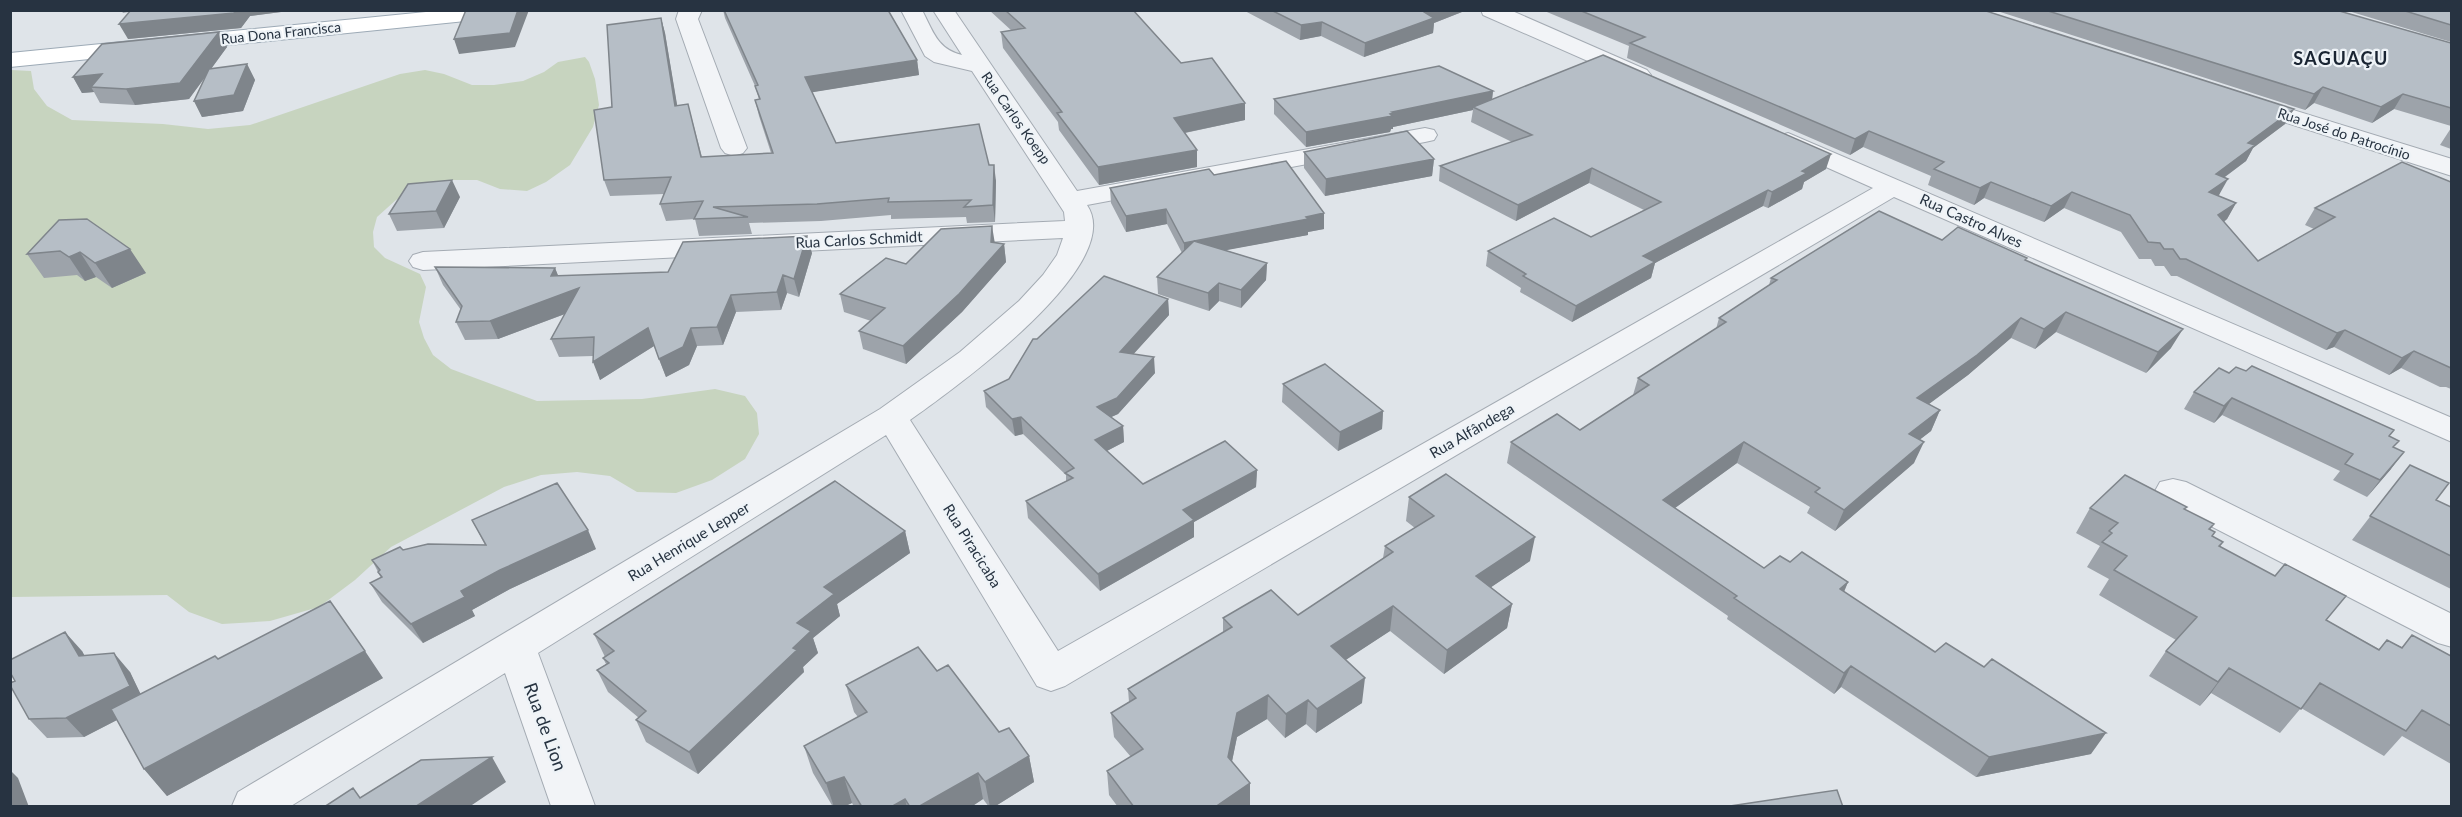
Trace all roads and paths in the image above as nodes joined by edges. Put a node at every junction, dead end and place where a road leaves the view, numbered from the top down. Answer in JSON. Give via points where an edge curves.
{"nodes":[{"id":1,"x":516,"y":10,"type":"edge"},
{"id":2,"x":692,"y":10,"type":"edge"},
{"id":3,"x":911,"y":10,"type":"edge"},
{"id":4,"x":943,"y":10,"type":"edge"},
{"id":5,"x":1491,"y":10,"type":"edge"},
{"id":6,"x":10,"y":60,"type":"edge"},
{"id":7,"x":980,"y":66,"type":"junction"},
{"id":8,"x":1665,"y":87,"type":"edge"},
{"id":9,"x":2224,"y":95,"type":"edge"},
{"id":10,"x":1763,"y":129,"type":"edge"},
{"id":11,"x":1425,"y":135,"type":"dead end"},
{"id":12,"x":734,"y":148,"type":"dead end"},
{"id":13,"x":2451,"y":168,"type":"edge"},
{"id":14,"x":1893,"y":187,"type":"junction"},
{"id":15,"x":1076,"y":215,"type":"junction"},
{"id":16,"x":423,"y":261,"type":"dead end"},
{"id":17,"x":892,"y":417,"type":"junction"},
{"id":18,"x":2451,"y":432,"type":"edge"},
{"id":19,"x":2173,"y":491,"type":"dead end"},
{"id":20,"x":2451,"y":632,"type":"edge"},
{"id":21,"x":516,"y":647,"type":"junction"},
{"id":22,"x":1052,"y":675,"type":"joint"},
{"id":23,"x":254,"y":807,"type":"edge"},
{"id":24,"x":573,"y":807,"type":"edge"}],
"edges":[{"from":1,"to":6,"type":"main road","name":"Rua Dona Francisca"},
{"from":2,"to":12,"type":"street","via":[[687,18]]},
{"from":3,"to":7,"type":"street","via":[[933,51]]},
{"from":4,"to":7,"type":"street","name":"Rua Carlos Koepp"},
{"from":5,"to":8,"type":"street"},
{"from":7,"to":15,"type":"street","name":"Rua Carlos Koepp"},
{"from":9,"to":13,"type":"street","name":"Rua José do Patrocínio"},
{"from":10,"to":14,"type":"street","name":"Rua Castro Alves"},
{"from":11,"to":15,"type":"street","name":"Rua Carlos Schmidt"},
{"from":14,"to":18,"type":"street","name":"Rua Castro Alves"},
{"from":14,"to":22,"type":"street","name":"Rua Alfândega"},
{"from":15,"to":16,"type":"street","name":"Rua Carlos Schmidt"},
{"from":15,"to":17,"type":"street","name":"Rua Henrique Lepper","via":[[1073,251],[1059,274],[1003,333]]},
{"from":17,"to":21,"type":"street","name":"Rua Henrique Lepper"},
{"from":17,"to":22,"type":"street","name":"Rua Piracicaba"},
{"from":19,"to":20,"type":"street"},
{"from":21,"to":23,"type":"street","name":"Rua Henrique Lepper"},
{"from":21,"to":24,"type":"street","name":"Rua de Lion"}]}
